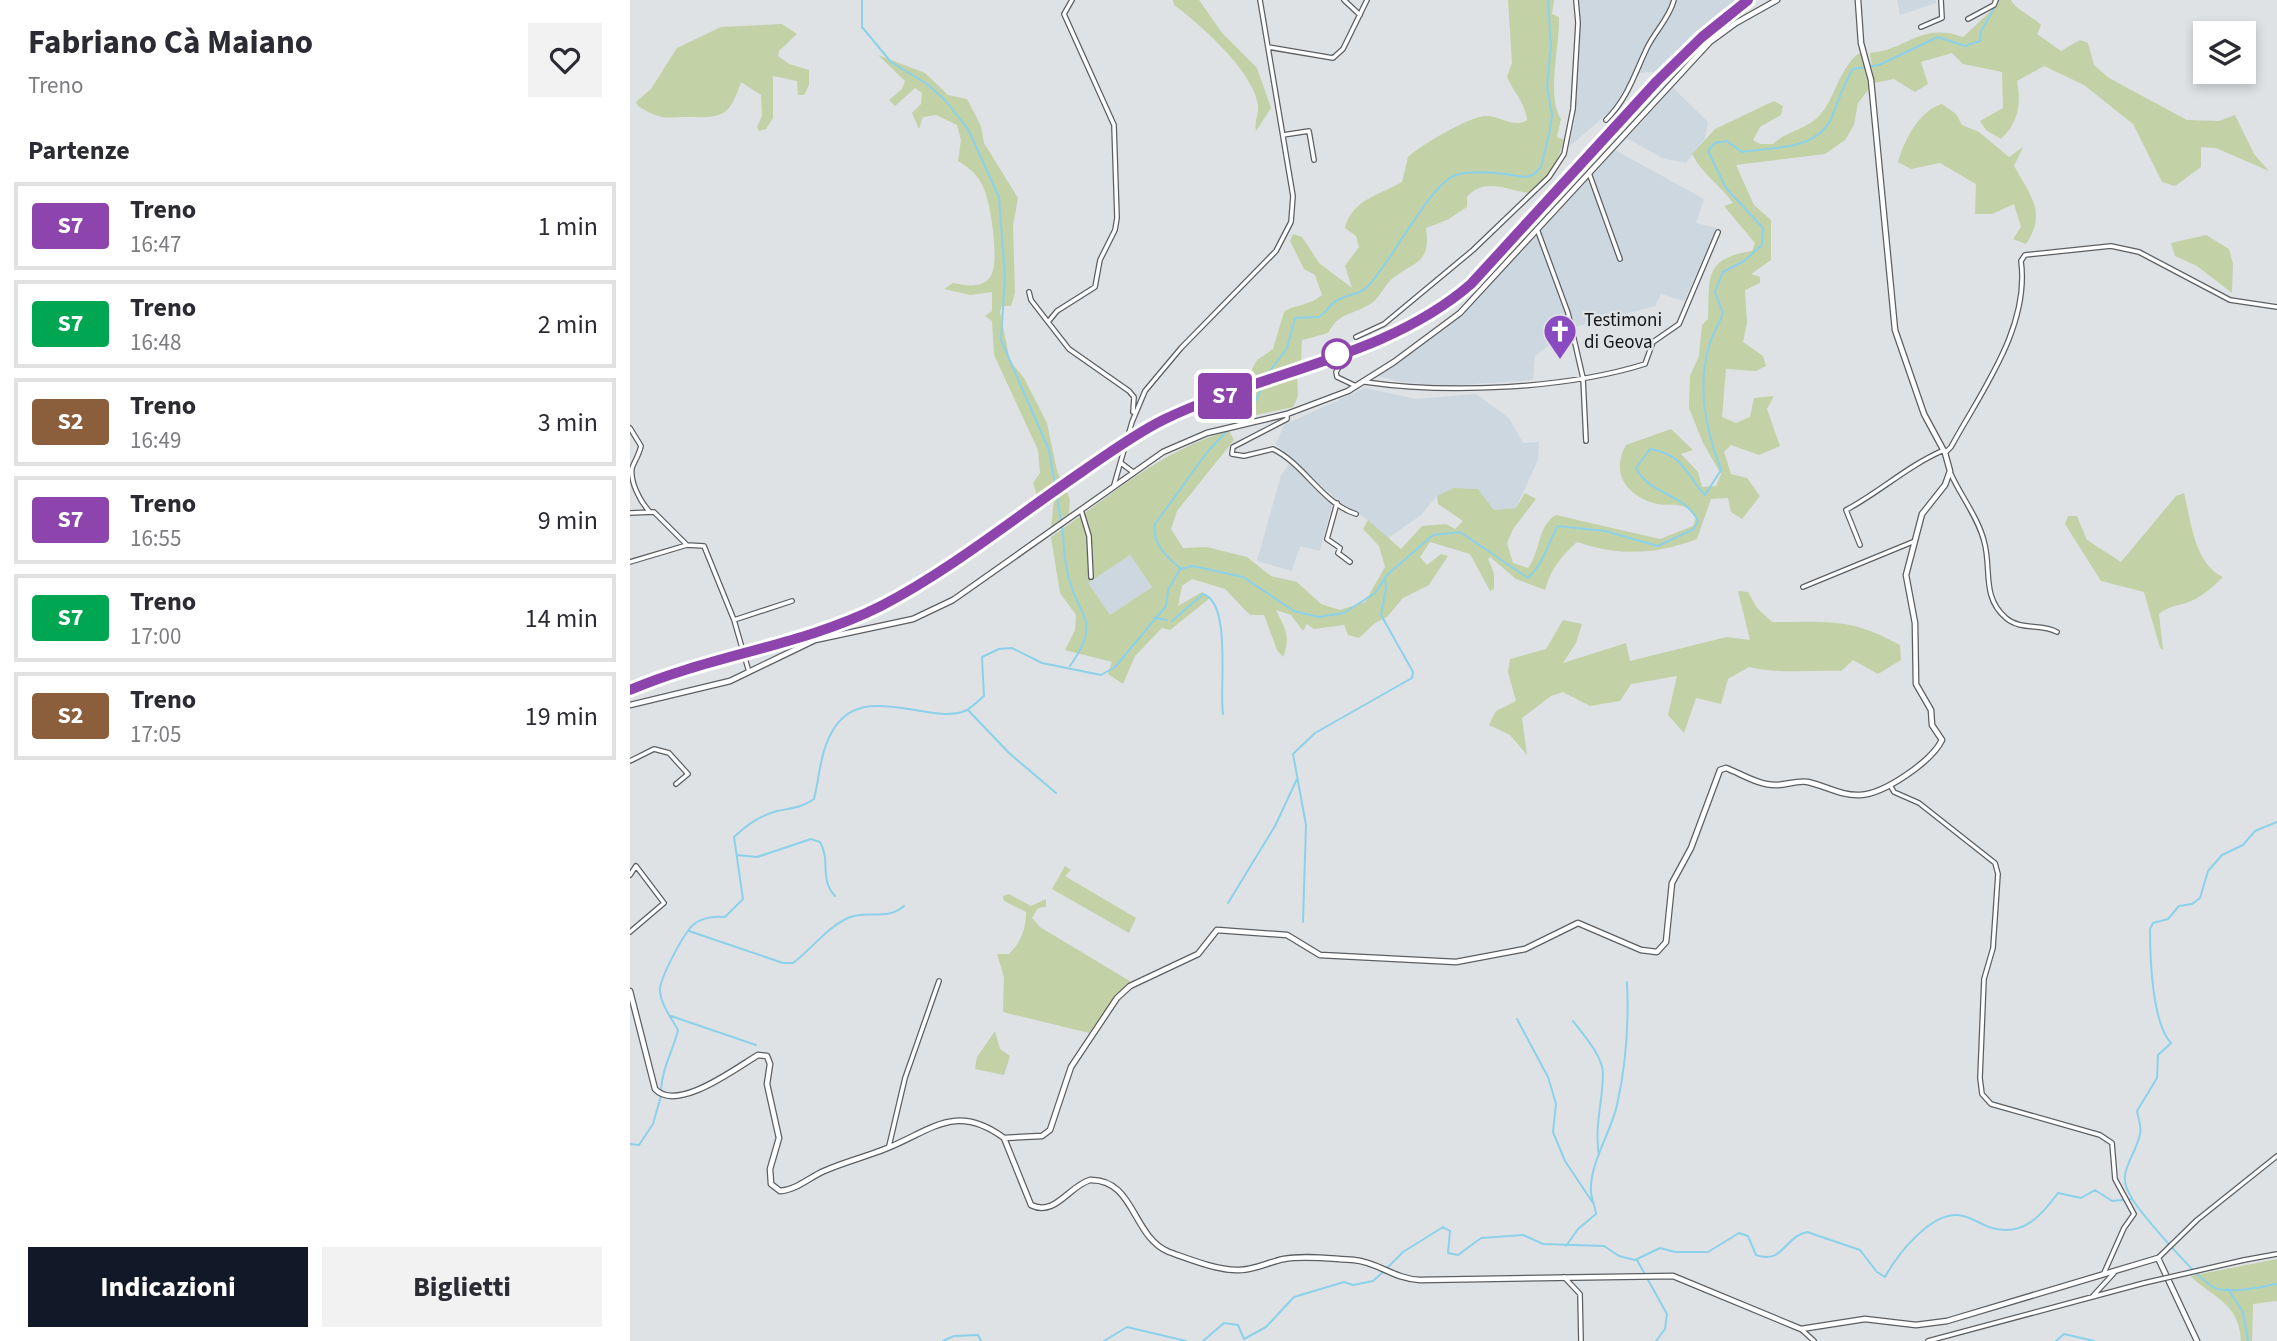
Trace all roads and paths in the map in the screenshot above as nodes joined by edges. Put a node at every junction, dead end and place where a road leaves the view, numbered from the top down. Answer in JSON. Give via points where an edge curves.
{"nodes":[{"id":1,"x":1072,"y":0,"type":"edge"},
{"id":2,"x":1260,"y":0,"type":"edge"},
{"id":3,"x":1344,"y":0,"type":"edge"},
{"id":4,"x":1367,"y":0,"type":"edge"},
{"id":5,"x":1576,"y":0,"type":"edge"},
{"id":6,"x":1674,"y":0,"type":"edge"},
{"id":7,"x":1777,"y":0,"type":"edge"},
{"id":8,"x":1858,"y":0,"type":"edge"},
{"id":9,"x":1941,"y":0,"type":"edge"},
{"id":10,"x":1997,"y":0,"type":"edge"},
{"id":11,"x":1360,"y":15,"type":"junction"},
{"id":12,"x":1968,"y":19,"type":"dead end"},
{"id":13,"x":1921,"y":27,"type":"dead end"},
{"id":14,"x":1268,"y":47,"type":"junction"},
{"id":15,"x":1606,"y":120,"type":"dead end"},
{"id":16,"x":1283,"y":135,"type":"junction"},
{"id":17,"x":1314,"y":160,"type":"dead end"},
{"id":18,"x":1589,"y":173,"type":"junction"},
{"id":19,"x":1537,"y":229,"type":"junction"},
{"id":20,"x":1718,"y":232,"type":"dead end"},
{"id":21,"x":1620,"y":259,"type":"dead end"},
{"id":22,"x":1029,"y":292,"type":"dead end"},
{"id":23,"x":2277,"y":307,"type":"edge"},
{"id":24,"x":1048,"y":322,"type":"junction"},
{"id":25,"x":1356,"y":337,"type":"dead end"},
{"id":26,"x":1343,"y":361,"type":"dead end"},
{"id":27,"x":1583,"y":378,"type":"junction"},
{"id":28,"x":1363,"y":381,"type":"junction"},
{"id":29,"x":1356,"y":386,"type":"junction"},
{"id":30,"x":1287,"y":414,"type":"junction"},
{"id":31,"x":1133,"y":418,"type":"junction"},
{"id":32,"x":630,"y":428,"type":"edge"},
{"id":33,"x":1586,"y":441,"type":"dead end"},
{"id":34,"x":1945,"y":451,"type":"junction"},
{"id":35,"x":1121,"y":462,"type":"junction"},
{"id":36,"x":1950,"y":471,"type":"junction"},
{"id":37,"x":1132,"y":472,"type":"junction"},
{"id":38,"x":1122,"y":479,"type":"junction"},
{"id":39,"x":1114,"y":485,"type":"junction"},
{"id":40,"x":1337,"y":503,"type":"junction"},
{"id":41,"x":1081,"y":510,"type":"junction"},
{"id":42,"x":649,"y":511,"type":"junction"},
{"id":43,"x":630,"y":513,"type":"edge"},
{"id":44,"x":1356,"y":514,"type":"dead end"},
{"id":45,"x":1915,"y":541,"type":"junction"},
{"id":46,"x":687,"y":545,"type":"junction"},
{"id":47,"x":1860,"y":545,"type":"dead end"},
{"id":48,"x":630,"y":562,"type":"edge"},
{"id":49,"x":1350,"y":562,"type":"dead end"},
{"id":50,"x":1091,"y":577,"type":"dead end"},
{"id":51,"x":1803,"y":587,"type":"dead end"},
{"id":52,"x":792,"y":601,"type":"dead end"},
{"id":53,"x":734,"y":620,"type":"junction"},
{"id":54,"x":2057,"y":632,"type":"dead end"},
{"id":55,"x":749,"y":674,"type":"junction"},
{"id":56,"x":630,"y":705,"type":"edge"},
{"id":57,"x":630,"y":761,"type":"edge"},
{"id":58,"x":677,"y":784,"type":"dead end"},
{"id":59,"x":1890,"y":785,"type":"junction"},
{"id":60,"x":630,"y":875,"type":"edge"},
{"id":61,"x":630,"y":932,"type":"edge"},
{"id":62,"x":939,"y":981,"type":"dead end"},
{"id":63,"x":630,"y":990,"type":"edge"},
{"id":64,"x":1004,"y":1138,"type":"junction"},
{"id":65,"x":889,"y":1148,"type":"junction"},
{"id":66,"x":2277,"y":1156,"type":"edge"},
{"id":67,"x":2277,"y":1254,"type":"edge"},
{"id":68,"x":2158,"y":1258,"type":"junction"},
{"id":69,"x":2114,"y":1273,"type":"junction"},
{"id":70,"x":2104,"y":1276,"type":"junction"},
{"id":71,"x":1564,"y":1277,"type":"junction"},
{"id":72,"x":2092,"y":1297,"type":"junction"},
{"id":73,"x":1801,"y":1329,"type":"junction"},
{"id":74,"x":1581,"y":1341,"type":"edge"},
{"id":75,"x":1814,"y":1341,"type":"edge"},
{"id":76,"x":1928,"y":1341,"type":"edge"},
{"id":77,"x":2197,"y":1341,"type":"edge"}],
"edges":[{"from":1,"to":24,"type":"street","via":[[1064,14],[1114,125],[1117,218],[1095,287]]},
{"from":2,"to":14,"type":"street"},
{"from":3,"to":11,"type":"street"},
{"from":4,"to":11,"type":"street"},
{"from":5,"to":25,"type":"street","via":[[1573,109],[1564,155],[1549,177],[1473,250],[1384,324]]},
{"from":6,"to":15,"type":"street","via":[[1625,99]]},
{"from":7,"to":18,"type":"street","via":[[1722,33]]},
{"from":8,"to":34,"type":"street","via":[[1861,43],[1870,75],[1895,330],[1924,414]]},
{"from":9,"to":13,"type":"street","via":[[1942,18]]},
{"from":10,"to":12,"type":"street"},
{"from":11,"to":14,"type":"street","via":[[1343,49],[1333,58]]},
{"from":14,"to":16,"type":"street"},
{"from":16,"to":17,"type":"street","via":[[1309,131]]},
{"from":16,"to":31,"type":"street","via":[[1293,196],[1286,237],[1160,371]]},
{"from":18,"to":19,"type":"street"},
{"from":18,"to":21,"type":"street"},
{"from":19,"to":27,"type":"street","via":[[1568,313]]},
{"from":19,"to":28,"type":"street","via":[[1450,321]]},
{"from":20,"to":27,"type":"street","via":[[1679,324],[1653,342],[1645,364],[1617,374]]},
{"from":22,"to":24,"type":"street"},
{"from":23,"to":34,"type":"street","via":[[2230,300],[2139,252],[2112,246],[2025,255],[2014,329]]},
{"from":24,"to":31,"type":"street","via":[[1069,349],[1129,391],[1134,397]]},
{"from":26,"to":29,"type":"street","via":[[1336,377]]},
{"from":27,"to":28,"type":"street","via":[[1447,388]]},
{"from":27,"to":33,"type":"street"},
{"from":28,"to":29,"type":"street"},
{"from":29,"to":30,"type":"street"},
{"from":30,"to":37,"type":"street","via":[[1207,433]]},
{"from":30,"to":40,"type":"street","via":[[1287,419],[1230,452],[1244,456],[1273,449],[1293,460]]},
{"from":31,"to":35,"type":"street"},
{"from":32,"to":42,"type":"street","via":[[639,441],[632,480],[640,502]]},
{"from":34,"to":36,"type":"street"},
{"from":34,"to":47,"type":"street","via":[[1897,474],[1879,492],[1846,510]]},
{"from":35,"to":37,"type":"street"},
{"from":35,"to":38,"type":"street"},
{"from":35,"to":39,"type":"street"},
{"from":36,"to":45,"type":"street","via":[[1922,514]]},
{"from":36,"to":54,"type":"street","via":[[1984,541],[1993,602],[2005,618],[2018,625],[2049,627]]},
{"from":37,"to":38,"type":"street"},
{"from":38,"to":39,"type":"street"},
{"from":39,"to":41,"type":"street"},
{"from":40,"to":44,"type":"street"},
{"from":40,"to":49,"type":"street","via":[[1327,539]]},
{"from":41,"to":50,"type":"street","via":[[1089,536]]},
{"from":41,"to":55,"type":"street","via":[[925,615],[816,640]]},
{"from":42,"to":43,"type":"street"},
{"from":42,"to":46,"type":"street"},
{"from":45,"to":51,"type":"street"},
{"from":45,"to":59,"type":"street","via":[[1906,575],[1915,623],[1915,677],[1931,710],[1932,726],[1942,740],[1931,757]]},
{"from":46,"to":48,"type":"street"},
{"from":46,"to":53,"type":"street","via":[[700,544],[707,549]]},
{"from":52,"to":53,"type":"street"},
{"from":53,"to":55,"type":"street"},
{"from":55,"to":56,"type":"street"},
{"from":57,"to":58,"type":"street","via":[[653,748],[669,753],[688,774]]},
{"from":59,"to":64,"type":"street","via":[[1857,795],[1841,794],[1806,782],[1770,784],[1726,768],[1720,770],[1691,848],[1672,883],[1666,942],[1652,953],[1578,923],[1525,949],[1456,962],[1320,955],[1287,935],[1217,930],[1198,954],[1130,986],[1117,998],[1071,1067],[1050,1130],[1042,1136]]},
{"from":59,"to":70,"type":"street","via":[[1987,856],[1997,869],[1993,948],[1984,979],[1982,1094],[1991,1104],[2108,1139],[2115,1150],[2115,1179],[2134,1217],[2123,1228]]},
{"from":60,"to":61,"type":"street","via":[[636,866],[664,903]]},
{"from":62,"to":65,"type":"street","via":[[905,1079]]},
{"from":63,"to":65,"type":"street","via":[[659,1093],[671,1097],[695,1091],[758,1055],[767,1056],[767,1084],[779,1138],[769,1176],[780,1191]]},
{"from":64,"to":65,"type":"street","via":[[972,1121],[956,1119],[933,1125]]},
{"from":64,"to":71,"type":"street","via":[[1028,1202],[1035,1208],[1050,1206],[1082,1183],[1101,1180],[1117,1188],[1154,1242],[1169,1251],[1235,1270],[1295,1258],[1369,1263],[1396,1278],[1420,1280]]},
{"from":66,"to":68,"type":"street"},
{"from":67,"to":72,"type":"street","bridge":true},
{"from":68,"to":69,"type":"street"},
{"from":68,"to":77,"type":"street"},
{"from":69,"to":70,"type":"street"},
{"from":69,"to":72,"type":"street"},
{"from":70,"to":73,"type":"street","via":[[1929,1324],[1865,1318]]},
{"from":71,"to":73,"type":"street","via":[[1684,1278]]},
{"from":71,"to":74,"type":"street","via":[[1580,1294]]},
{"from":72,"to":76,"type":"street"},
{"from":73,"to":75,"type":"street"}]}
